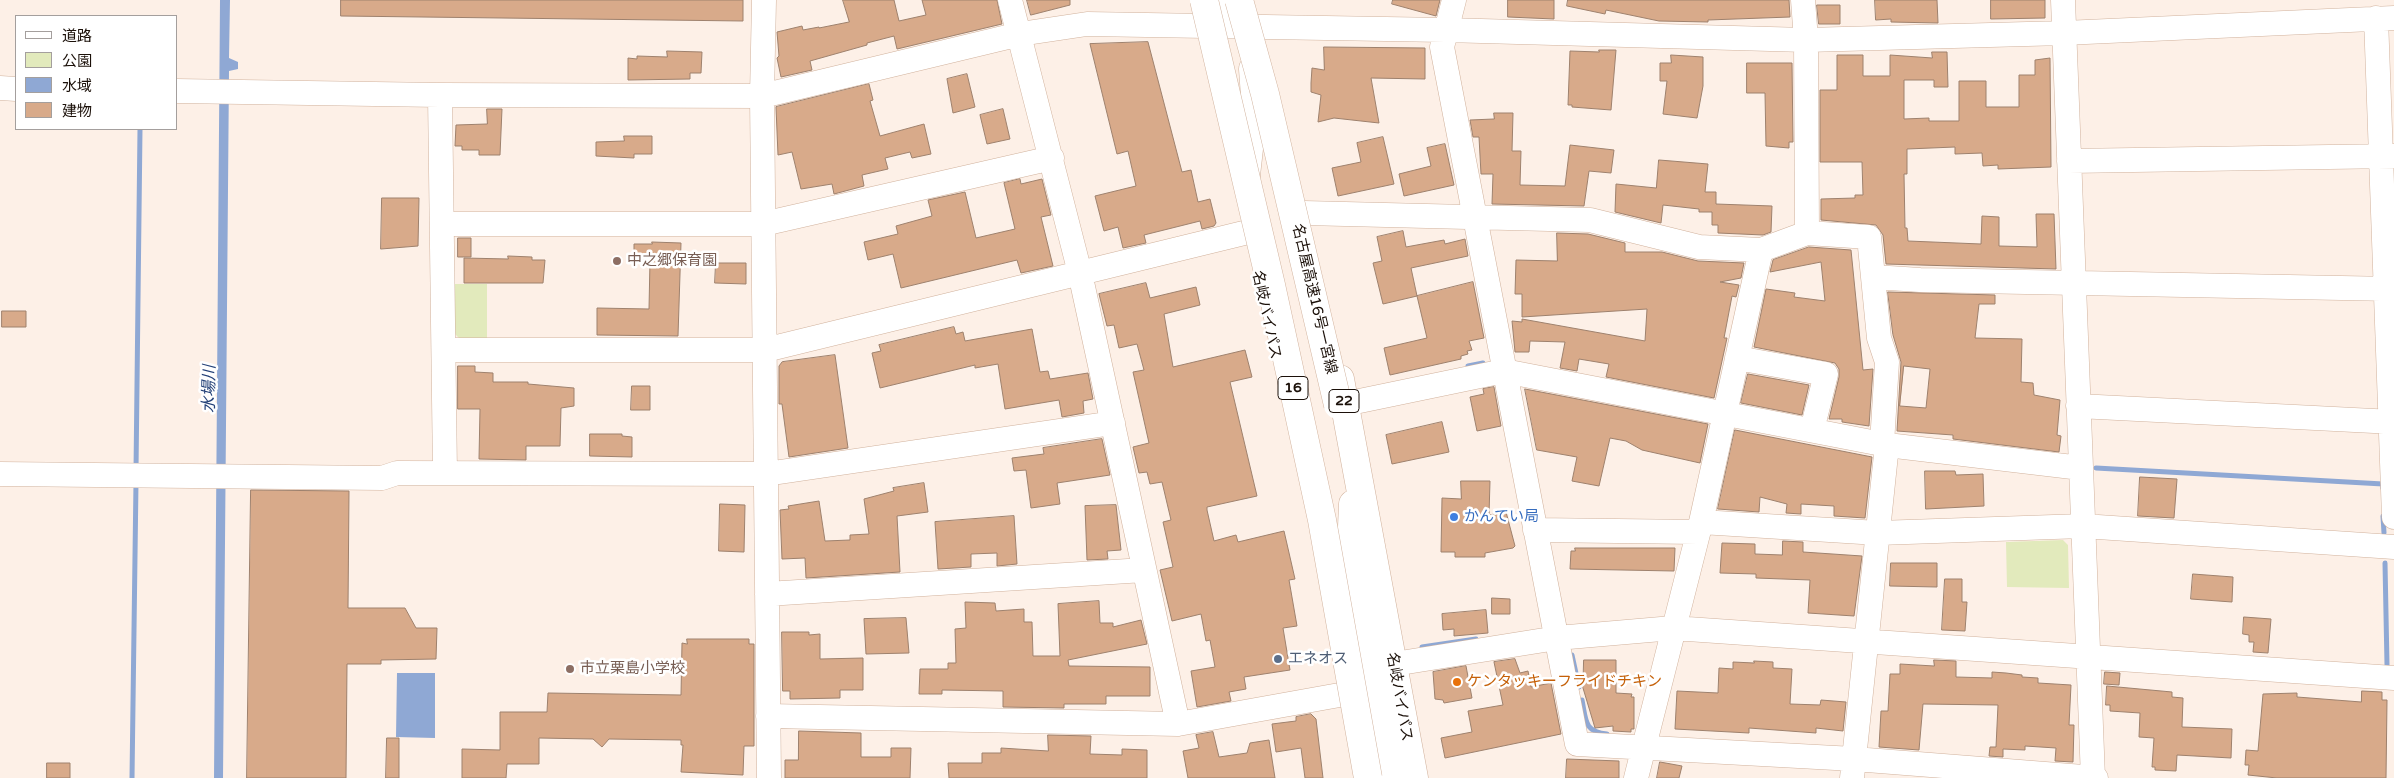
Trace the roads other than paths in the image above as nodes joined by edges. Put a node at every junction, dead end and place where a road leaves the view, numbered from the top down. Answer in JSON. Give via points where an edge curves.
{"nodes":[{"id":1,"x":764,"y":0,"type":"edge"},
{"id":2,"x":1010,"y":0,"type":"edge"},
{"id":3,"x":1228,"y":0,"type":"edge"},
{"id":4,"x":1240,"y":0,"type":"edge"},
{"id":5,"x":1253,"y":0,"type":"edge"},
{"id":6,"x":1454,"y":0,"type":"edge"},
{"id":7,"x":1803,"y":0,"type":"edge"},
{"id":8,"x":2063,"y":0,"type":"edge"},
{"id":9,"x":1201,"y":8,"type":"edge"},
{"id":10,"x":2385,"y":18,"type":"edge"},
{"id":11,"x":1260,"y":27,"type":"junction"},
{"id":12,"x":1445,"y":30,"type":"junction"},
{"id":13,"x":2064,"y":33,"type":"junction"},
{"id":14,"x":1020,"y":34,"type":"junction"},
{"id":15,"x":1806,"y":40,"type":"junction"},
{"id":16,"x":0,"y":88,"type":"edge"},
{"id":17,"x":15,"y":88,"type":"edge"},
{"id":18,"x":178,"y":91,"type":"edge"},
{"id":19,"x":440,"y":95,"type":"junction"},
{"id":20,"x":762,"y":96,"type":"junction"},
{"id":21,"x":2387,"y":156,"type":"edge"},
{"id":22,"x":1052,"y":158,"type":"junction"},
{"id":23,"x":2069,"y":161,"type":"junction"},
{"id":24,"x":1304,"y":213,"type":"junction"},
{"id":25,"x":1475,"y":216,"type":"junction"},
{"id":26,"x":442,"y":224,"type":"junction"},
{"id":27,"x":763,"y":224,"type":"junction"},
{"id":28,"x":1248,"y":232,"type":"junction"},
{"id":29,"x":1807,"y":233,"type":"junction"},
{"id":30,"x":1761,"y":250,"type":"junction"},
{"id":31,"x":1080,"y":273,"type":"junction"},
{"id":32,"x":1873,"y":277,"type":"junction"},
{"id":33,"x":2073,"y":283,"type":"junction"},
{"id":34,"x":2390,"y":289,"type":"edge"},
{"id":35,"x":445,"y":350,"type":"junction"},
{"id":36,"x":765,"y":350,"type":"junction"},
{"id":37,"x":1737,"y":358,"type":"junction"},
{"id":38,"x":1504,"y":371,"type":"junction"},
{"id":39,"x":1345,"y":404,"type":"junction"},
{"id":40,"x":2078,"y":406,"type":"junction"},
{"id":41,"x":1725,"y":413,"type":"junction"},
{"id":42,"x":2392,"y":422,"type":"edge"},
{"id":43,"x":1112,"y":423,"type":"junction"},
{"id":44,"x":1812,"y":430,"type":"junction"},
{"id":45,"x":1885,"y":444,"type":"junction"},
{"id":46,"x":2081,"y":468,"type":"junction"},
{"id":47,"x":445,"y":473,"type":"junction"},
{"id":48,"x":0,"y":474,"type":"edge"},
{"id":49,"x":766,"y":474,"type":"junction"},
{"id":50,"x":1354,"y":485,"type":"junction"},
{"id":51,"x":2394,"y":517,"type":"edge"},
{"id":52,"x":2083,"y":526,"type":"junction"},
{"id":53,"x":1699,"y":527,"type":"junction"},
{"id":54,"x":1536,"y":530,"type":"junction"},
{"id":55,"x":1878,"y":533,"type":"junction"},
{"id":56,"x":2394,"y":547,"type":"edge"},
{"id":57,"x":1144,"y":570,"type":"junction"},
{"id":58,"x":767,"y":594,"type":"junction"},
{"id":59,"x":1673,"y":628,"type":"junction"},
{"id":60,"x":1556,"y":638,"type":"junction"},
{"id":61,"x":1866,"y":642,"type":"junction"},
{"id":62,"x":2088,"y":657,"type":"junction"},
{"id":63,"x":1394,"y":664,"type":"junction"},
{"id":64,"x":2394,"y":678,"type":"edge"},
{"id":65,"x":1345,"y":694,"type":"junction"},
{"id":66,"x":768,"y":716,"type":"junction"},
{"id":67,"x":1178,"y":724,"type":"junction"},
{"id":68,"x":1642,"y":748,"type":"junction"},
{"id":69,"x":1853,"y":768,"type":"edge"},
{"id":70,"x":769,"y":778,"type":"edge"},
{"id":71,"x":1360,"y":778,"type":"edge"},
{"id":72,"x":1368,"y":778,"type":"edge"},
{"id":73,"x":1388,"y":778,"type":"edge"},
{"id":74,"x":1407,"y":778,"type":"edge"},
{"id":75,"x":1414,"y":778,"type":"edge"},
{"id":76,"x":1636,"y":778,"type":"edge"},
{"id":77,"x":2094,"y":778,"type":"edge"}],
"edges":[{"from":1,"to":20,"type":"street"},
{"from":2,"to":14,"type":"street"},
{"from":3,"to":9,"type":"highway","via":[[1221,9]]},
{"from":4,"to":50,"type":"highway","name":"名古屋高速16号一宮線","bridge":true,"via":[[1310,278]]},
{"from":5,"to":11,"type":"highway","name":"名岐バイパス","number":"22"},
{"from":6,"to":12,"type":"street"},
{"from":7,"to":15,"type":"street"},
{"from":8,"to":13,"type":"street"},
{"from":9,"to":11,"type":"street"},
{"from":9,"to":14,"type":"street"},
{"from":9,"to":28,"type":"highway","name":"名岐バイパス"},
{"from":9,"to":72,"type":"highway","number":"16","bridge":true,"via":[[1271,285],[1322,520]]},
{"from":10,"to":13,"type":"street"},
{"from":10,"to":21,"type":"street"},
{"from":11,"to":12,"type":"street"},
{"from":11,"to":24,"type":"highway","name":"名岐バイパス","number":"22"},
{"from":11,"to":28,"type":"highway","via":[[1250,50],[1255,96],[1245,187]]},
{"from":12,"to":15,"type":"street"},
{"from":12,"to":25,"type":"street","via":[[1442,47]]},
{"from":13,"to":15,"type":"street"},
{"from":13,"to":23,"type":"street"},
{"from":14,"to":20,"type":"street"},
{"from":14,"to":22,"type":"street"},
{"from":15,"to":29,"type":"street"},
{"from":16,"to":17,"type":"street"},
{"from":18,"to":19,"type":"street"},
{"from":19,"to":20,"type":"street"},
{"from":19,"to":26,"type":"street"},
{"from":20,"to":27,"type":"street"},
{"from":21,"to":23,"type":"street"},
{"from":21,"to":34,"type":"street"},
{"from":22,"to":27,"type":"street"},
{"from":22,"to":31,"type":"street"},
{"from":23,"to":33,"type":"street"},
{"from":24,"to":25,"type":"street"},
{"from":24,"to":39,"type":"highway","name":"名岐バイパス","number":"22"},
{"from":25,"to":30,"type":"street","via":[[1590,220],[1698,247]]},
{"from":25,"to":38,"type":"street"},
{"from":26,"to":27,"type":"street"},
{"from":26,"to":35,"type":"street"},
{"from":27,"to":36,"type":"street"},
{"from":28,"to":31,"type":"street"},
{"from":28,"to":65,"type":"highway","name":"名岐バイパス","via":[[1310,514]]},
{"from":29,"to":30,"type":"street"},
{"from":29,"to":32,"type":"street","via":[[1869,238]]},
{"from":30,"to":37,"type":"street"},
{"from":31,"to":36,"type":"street"},
{"from":31,"to":43,"type":"street"},
{"from":32,"to":33,"type":"street"},
{"from":32,"to":45,"type":"street","via":[[1879,338],[1887,362]]},
{"from":33,"to":34,"type":"street"},
{"from":33,"to":40,"type":"street"},
{"from":34,"to":42,"type":"street"},
{"from":35,"to":36,"type":"street"},
{"from":35,"to":47,"type":"street"},
{"from":36,"to":49,"type":"street"},
{"from":37,"to":41,"type":"street"},
{"from":37,"to":44,"type":"street","via":[[1826,374]]},
{"from":38,"to":39,"type":"street"},
{"from":38,"to":41,"type":"street"},
{"from":38,"to":54,"type":"street"},
{"from":39,"to":63,"type":"highway","name":"名岐バイパス","number":"22"},
{"from":40,"to":42,"type":"street"},
{"from":40,"to":46,"type":"street"},
{"from":41,"to":44,"type":"street"},
{"from":41,"to":53,"type":"street"},
{"from":42,"to":51,"type":"street"},
{"from":43,"to":49,"type":"street"},
{"from":43,"to":57,"type":"street"},
{"from":44,"to":45,"type":"street"},
{"from":45,"to":46,"type":"street"},
{"from":45,"to":55,"type":"street"},
{"from":46,"to":52,"type":"street"},
{"from":47,"to":48,"type":"street","via":[[397,472],[382,478]]},
{"from":47,"to":49,"type":"street"},
{"from":49,"to":58,"type":"street"},
{"from":50,"to":73,"type":"highway","via":[[1351,550]]},
{"from":50,"to":74,"type":"highway","name":"名古屋高速16号一宮線"},
{"from":52,"to":55,"type":"street"},
{"from":52,"to":56,"type":"street"},
{"from":52,"to":62,"type":"street"},
{"from":53,"to":54,"type":"street"},
{"from":53,"to":55,"type":"street"},
{"from":53,"to":59,"type":"street"},
{"from":54,"to":60,"type":"street"},
{"from":55,"to":61,"type":"street"},
{"from":57,"to":58,"type":"street"},
{"from":57,"to":67,"type":"street"},
{"from":58,"to":66,"type":"street"},
{"from":59,"to":60,"type":"street"},
{"from":59,"to":61,"type":"street"},
{"from":59,"to":68,"type":"street"},
{"from":60,"to":63,"type":"street"},
{"from":60,"to":68,"type":"street","via":[[1577,744]]},
{"from":61,"to":62,"type":"street"},
{"from":61,"to":69,"type":"street"},
{"from":62,"to":64,"type":"street"},
{"from":62,"to":77,"type":"street"},
{"from":63,"to":75,"type":"highway","name":"名岐バイパス","number":"22"},
{"from":65,"to":67,"type":"street"},
{"from":65,"to":71,"type":"highway","name":"名岐バイパス"},
{"from":66,"to":67,"type":"street"},
{"from":66,"to":70,"type":"street"},
{"from":68,"to":69,"type":"street"},
{"from":68,"to":76,"type":"street"},
{"from":69,"to":77,"type":"street"}]}
